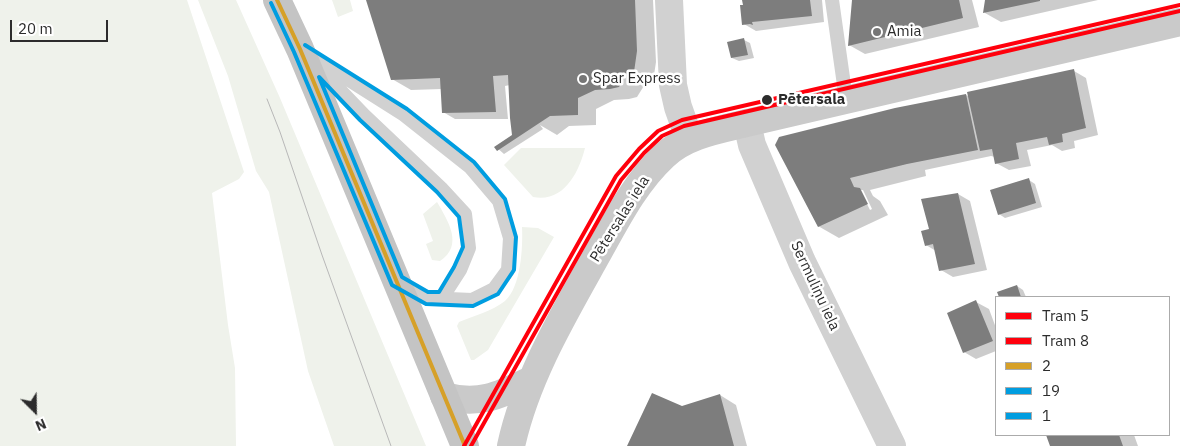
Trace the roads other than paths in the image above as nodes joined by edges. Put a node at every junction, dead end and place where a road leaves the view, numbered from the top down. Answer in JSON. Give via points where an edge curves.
{"nodes":[{"id":1,"x":276,"y":0,"type":"edge"},
{"id":2,"x":285,"y":0,"type":"edge"},
{"id":3,"x":669,"y":0,"type":"edge"},
{"id":4,"x":832,"y":0,"type":"edge"},
{"id":5,"x":1180,"y":22,"type":"edge"},
{"id":6,"x":300,"y":48,"type":"junction"},
{"id":7,"x":846,"y":99,"type":"junction"},
{"id":8,"x":747,"y":122,"type":"junction"},
{"id":9,"x":689,"y":138,"type":"junction"},
{"id":10,"x":397,"y":281,"type":"junction"},
{"id":11,"x":442,"y":298,"type":"junction"},
{"id":12,"x":531,"y":380,"type":"junction"},
{"id":13,"x":444,"y":396,"type":"junction"},
{"id":14,"x":465,"y":446,"type":"edge"},
{"id":15,"x":511,"y":446,"type":"edge"},
{"id":16,"x":892,"y":446,"type":"edge"}],
"edges":[{"from":1,"to":6,"type":"main road"},
{"from":2,"to":6,"type":"main road"},
{"from":3,"to":9,"type":"street","via":[[673,85]]},
{"from":4,"to":7,"type":"lane"},
{"from":5,"to":7,"type":"street","name":"Pētersalas iela"},
{"from":6,"to":10,"type":"main road"},
{"from":6,"to":11,"type":"lane","via":[[465,214],[469,248],[460,270]]},
{"from":6,"to":11,"type":"lane","via":[[402,114],[470,167],[499,201],[510,238],[508,270],[494,290],[472,300]]},
{"from":7,"to":8,"type":"street","name":"Pētersalas iela"},
{"from":8,"to":9,"type":"street","name":"Pētersalas iela"},
{"from":8,"to":16,"type":"street","name":"Sermuliņu iela","via":[[752,145],[802,262]]},
{"from":9,"to":12,"type":"street","name":"Pētersalas iela","via":[[664,155],[627,202]]},
{"from":10,"to":11,"type":"lane","via":[[426,298]]},
{"from":10,"to":13,"type":"main road"},
{"from":12,"to":13,"type":"street","via":[[491,398],[458,400]]},
{"from":12,"to":15,"type":"street","name":"Pētersalas iela"},
{"from":13,"to":14,"type":"main road"}]}
